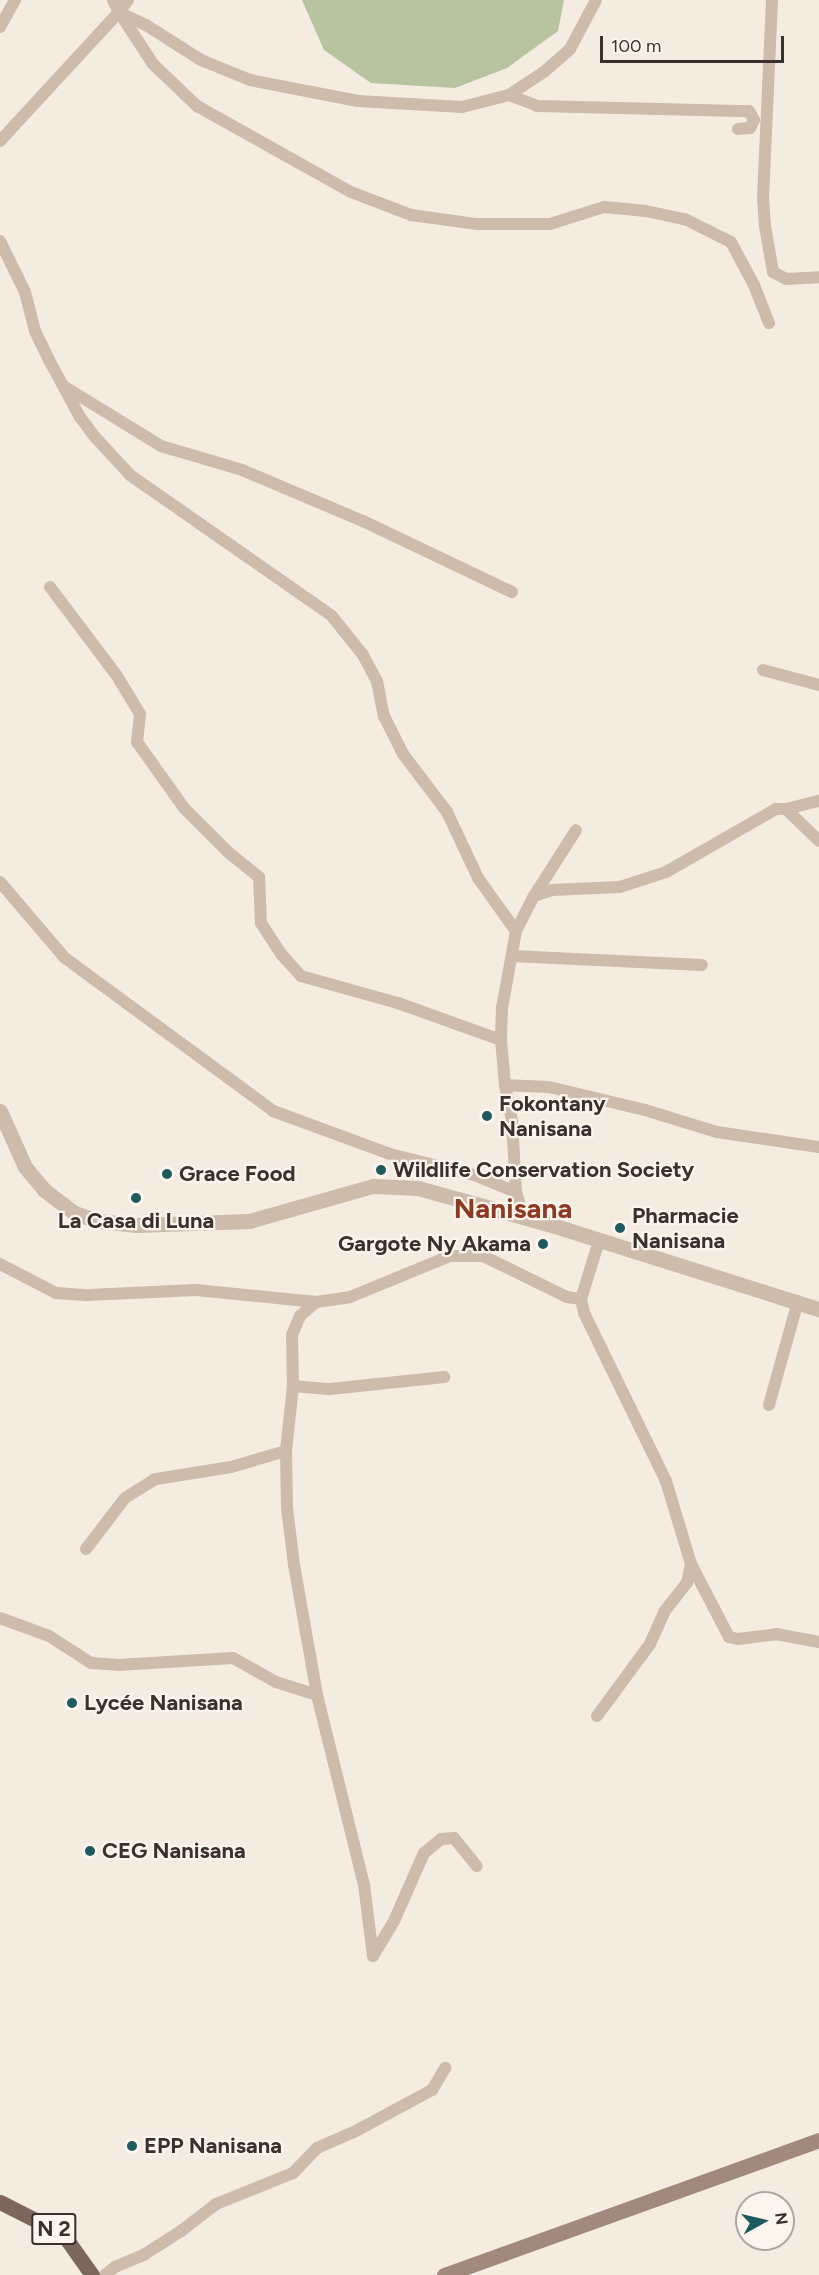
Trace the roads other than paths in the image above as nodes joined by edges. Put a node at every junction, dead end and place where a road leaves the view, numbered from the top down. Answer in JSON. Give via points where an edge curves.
{"nodes":[{"id":1,"x":15,"y":0,"type":"edge"},
{"id":2,"x":113,"y":0,"type":"edge"},
{"id":3,"x":128,"y":0,"type":"edge"},
{"id":4,"x":596,"y":0,"type":"edge"},
{"id":5,"x":772,"y":0,"type":"edge"},
{"id":6,"x":119,"y":12,"type":"junction"},
{"id":7,"x":0,"y":27,"type":"edge"},
{"id":8,"x":508,"y":95,"type":"junction"},
{"id":9,"x":738,"y":129,"type":"dead end"},
{"id":10,"x":0,"y":141,"type":"edge"},
{"id":11,"x":0,"y":241,"type":"edge"},
{"id":12,"x":819,"y":277,"type":"edge"},
{"id":13,"x":769,"y":323,"type":"dead end"},
{"id":14,"x":61,"y":384,"type":"junction"},
{"id":15,"x":50,"y":587,"type":"dead end"},
{"id":16,"x":512,"y":592,"type":"dead end"},
{"id":17,"x":763,"y":670,"type":"dead end"},
{"id":18,"x":819,"y":685,"type":"edge"},
{"id":19,"x":819,"y":801,"type":"edge"},
{"id":20,"x":786,"y":809,"type":"junction"},
{"id":21,"x":576,"y":830,"type":"dead end"},
{"id":22,"x":819,"y":841,"type":"edge"},
{"id":23,"x":0,"y":882,"type":"edge"},
{"id":24,"x":534,"y":896,"type":"junction"},
{"id":25,"x":516,"y":931,"type":"junction"},
{"id":26,"x":512,"y":956,"type":"junction"},
{"id":27,"x":702,"y":965,"type":"dead end"},
{"id":28,"x":501,"y":1040,"type":"junction"},
{"id":29,"x":505,"y":1085,"type":"junction"},
{"id":30,"x":0,"y":1111,"type":"edge"},
{"id":31,"x":819,"y":1147,"type":"edge"},
{"id":32,"x":516,"y":1192,"type":"junction"},
{"id":33,"x":523,"y":1217,"type":"junction"},
{"id":34,"x":599,"y":1241,"type":"junction"},
{"id":35,"x":0,"y":1264,"type":"edge"},
{"id":36,"x":581,"y":1299,"type":"junction"},
{"id":37,"x":798,"y":1301,"type":"junction"},
{"id":38,"x":316,"y":1302,"type":"junction"},
{"id":39,"x":819,"y":1309,"type":"edge"},
{"id":40,"x":444,"y":1377,"type":"dead end"},
{"id":41,"x":293,"y":1386,"type":"junction"},
{"id":42,"x":769,"y":1405,"type":"dead end"},
{"id":43,"x":286,"y":1451,"type":"junction"},
{"id":44,"x":86,"y":1549,"type":"dead end"},
{"id":45,"x":691,"y":1564,"type":"junction"},
{"id":46,"x":0,"y":1618,"type":"edge"},
{"id":47,"x":819,"y":1642,"type":"edge"},
{"id":48,"x":317,"y":1695,"type":"junction"},
{"id":49,"x":597,"y":1716,"type":"dead end"},
{"id":50,"x":477,"y":1866,"type":"dead end"},
{"id":51,"x":446,"y":2068,"type":"dead end"},
{"id":52,"x":819,"y":2140,"type":"edge"},
{"id":53,"x":0,"y":2202,"type":"edge"},
{"id":54,"x":92,"y":2275,"type":"edge"},
{"id":55,"x":105,"y":2275,"type":"edge"},
{"id":56,"x":444,"y":2275,"type":"edge"}],
"edges":[{"from":1,"to":7,"type":"street"},
{"from":2,"to":6,"type":"street"},
{"from":3,"to":6,"type":"street"},
{"from":4,"to":8,"type":"street","via":[[570,49]]},
{"from":5,"to":12,"type":"street","via":[[765,226],[773,272],[786,279]]},
{"from":6,"to":8,"type":"street","via":[[201,60],[250,80],[358,101],[462,107]]},
{"from":6,"to":10,"type":"street"},
{"from":6,"to":13,"type":"street","via":[[153,64],[197,106],[351,192],[411,215],[477,224],[550,224],[604,207],[685,219],[731,242]]},
{"from":8,"to":9,"type":"street","via":[[537,106],[749,111],[754,120],[750,128]]},
{"from":11,"to":14,"type":"street","via":[[25,292],[35,331]]},
{"from":14,"to":16,"type":"street","via":[[161,446],[242,470]]},
{"from":14,"to":25,"type":"street","via":[[80,417],[130,475],[331,615],[363,654],[377,681],[384,716],[403,754],[447,812],[478,878]]},
{"from":15,"to":28,"type":"street","via":[[117,676],[140,714],[137,742],[184,808],[259,877],[261,923],[282,956],[301,976],[398,1003]]},
{"from":17,"to":18,"type":"street"},
{"from":19,"to":20,"type":"street"},
{"from":20,"to":22,"type":"street"},
{"from":20,"to":24,"type":"street","via":[[776,809],[666,872],[620,887],[552,890]]},
{"from":21,"to":24,"type":"street"},
{"from":23,"to":32,"type":"street","via":[[65,958],[273,1111],[390,1154],[474,1175]]},
{"from":24,"to":25,"type":"street"},
{"from":25,"to":26,"type":"street"},
{"from":26,"to":27,"type":"street"},
{"from":26,"to":28,"type":"street","via":[[502,1008]]},
{"from":28,"to":29,"type":"street"},
{"from":29,"to":31,"type":"street","via":[[549,1087],[717,1132]]},
{"from":29,"to":32,"type":"street","via":[[512,1120]]},
{"from":30,"to":33,"type":"street","via":[[26,1167],[44,1190],[74,1213],[99,1221],[137,1226],[249,1221],[373,1186],[418,1188]]},
{"from":32,"to":33,"type":"street"},
{"from":33,"to":34,"type":"street"},
{"from":34,"to":36,"type":"street"},
{"from":34,"to":37,"type":"street"},
{"from":35,"to":38,"type":"street","via":[[56,1293],[196,1290]]},
{"from":36,"to":38,"type":"street","via":[[567,1297],[483,1256],[450,1256],[351,1297]]},
{"from":36,"to":45,"type":"street","via":[[590,1329],[666,1480]]},
{"from":37,"to":39,"type":"street"},
{"from":37,"to":42,"type":"street"},
{"from":38,"to":41,"type":"street","via":[[300,1316],[292,1335]]},
{"from":40,"to":41,"type":"street","via":[[330,1389]]},
{"from":41,"to":43,"type":"street"},
{"from":43,"to":44,"type":"street","via":[[231,1467],[156,1479],[125,1498]]},
{"from":43,"to":48,"type":"street","via":[[294,1566]]},
{"from":45,"to":47,"type":"street","via":[[729,1637],[776,1634]]},
{"from":45,"to":49,"type":"street","via":[[687,1583],[664,1612],[650,1644]]},
{"from":46,"to":48,"type":"street","via":[[50,1636],[91,1663],[233,1658],[276,1682]]},
{"from":48,"to":50,"type":"street","via":[[364,1885],[373,1956],[394,1921],[424,1853],[441,1839],[454,1838]]},
{"from":51,"to":55,"type":"street","via":[[432,2090],[317,2148],[293,2173],[216,2204],[181,2231]]},
{"from":52,"to":56,"type":"main road"},
{"from":53,"to":54,"type":"main road","number":"N 2","via":[[63,2234]]}]}
